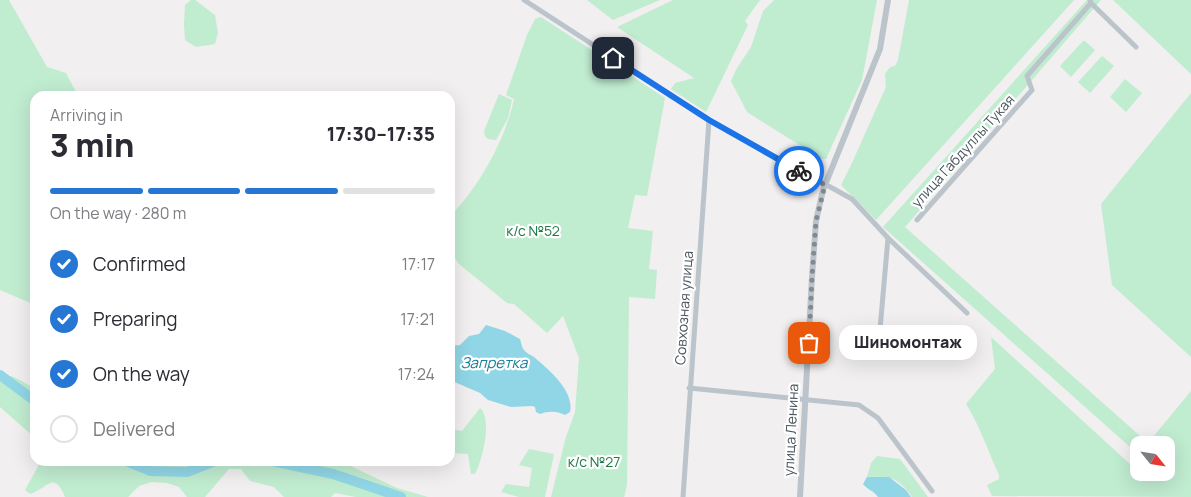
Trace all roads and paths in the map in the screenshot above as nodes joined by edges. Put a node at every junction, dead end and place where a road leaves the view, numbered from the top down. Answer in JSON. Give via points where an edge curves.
{"nodes":[{"id":1,"x":524,"y":0,"type":"edge"},
{"id":2,"x":888,"y":0,"type":"edge"},
{"id":3,"x":1091,"y":2,"type":"edge"},
{"id":4,"x":1136,"y":47,"type":"dead end"},
{"id":5,"x":709,"y":120,"type":"junction"},
{"id":6,"x":825,"y":185,"type":"junction"},
{"id":7,"x":917,"y":220,"type":"dead end"},
{"id":8,"x":888,"y":238,"type":"junction"},
{"id":9,"x":967,"y":313,"type":"dead end"},
{"id":10,"x":878,"y":352,"type":"dead end"},
{"id":11,"x":690,"y":388,"type":"junction"},
{"id":12,"x":806,"y":400,"type":"junction"},
{"id":13,"x":932,"y":491,"type":"dead end"},
{"id":14,"x":683,"y":497,"type":"edge"},
{"id":15,"x":800,"y":497,"type":"edge"}],
"edges":[{"from":1,"to":5,"type":"street"},
{"from":2,"to":6,"type":"street","name":"улица Ленина","via":[[880,49]]},
{"from":3,"to":4,"type":"street"},
{"from":3,"to":7,"type":"street","name":"улица Габдуллы Тукая","via":[[1028,76],[1032,90]]},
{"from":5,"to":6,"type":"street"},
{"from":5,"to":11,"type":"street","name":"Совхозная улица"},
{"from":6,"to":8,"type":"street","via":[[852,199]]},
{"from":6,"to":12,"type":"street","name":"улица Ленина","via":[[816,221]]},
{"from":8,"to":9,"type":"street"},
{"from":8,"to":10,"type":"street"},
{"from":11,"to":12,"type":"street"},
{"from":11,"to":14,"type":"street","name":"Совхозная улица"},
{"from":12,"to":13,"type":"street","via":[[859,405],[878,418]]},
{"from":12,"to":15,"type":"street","name":"улица Ленина"}]}
